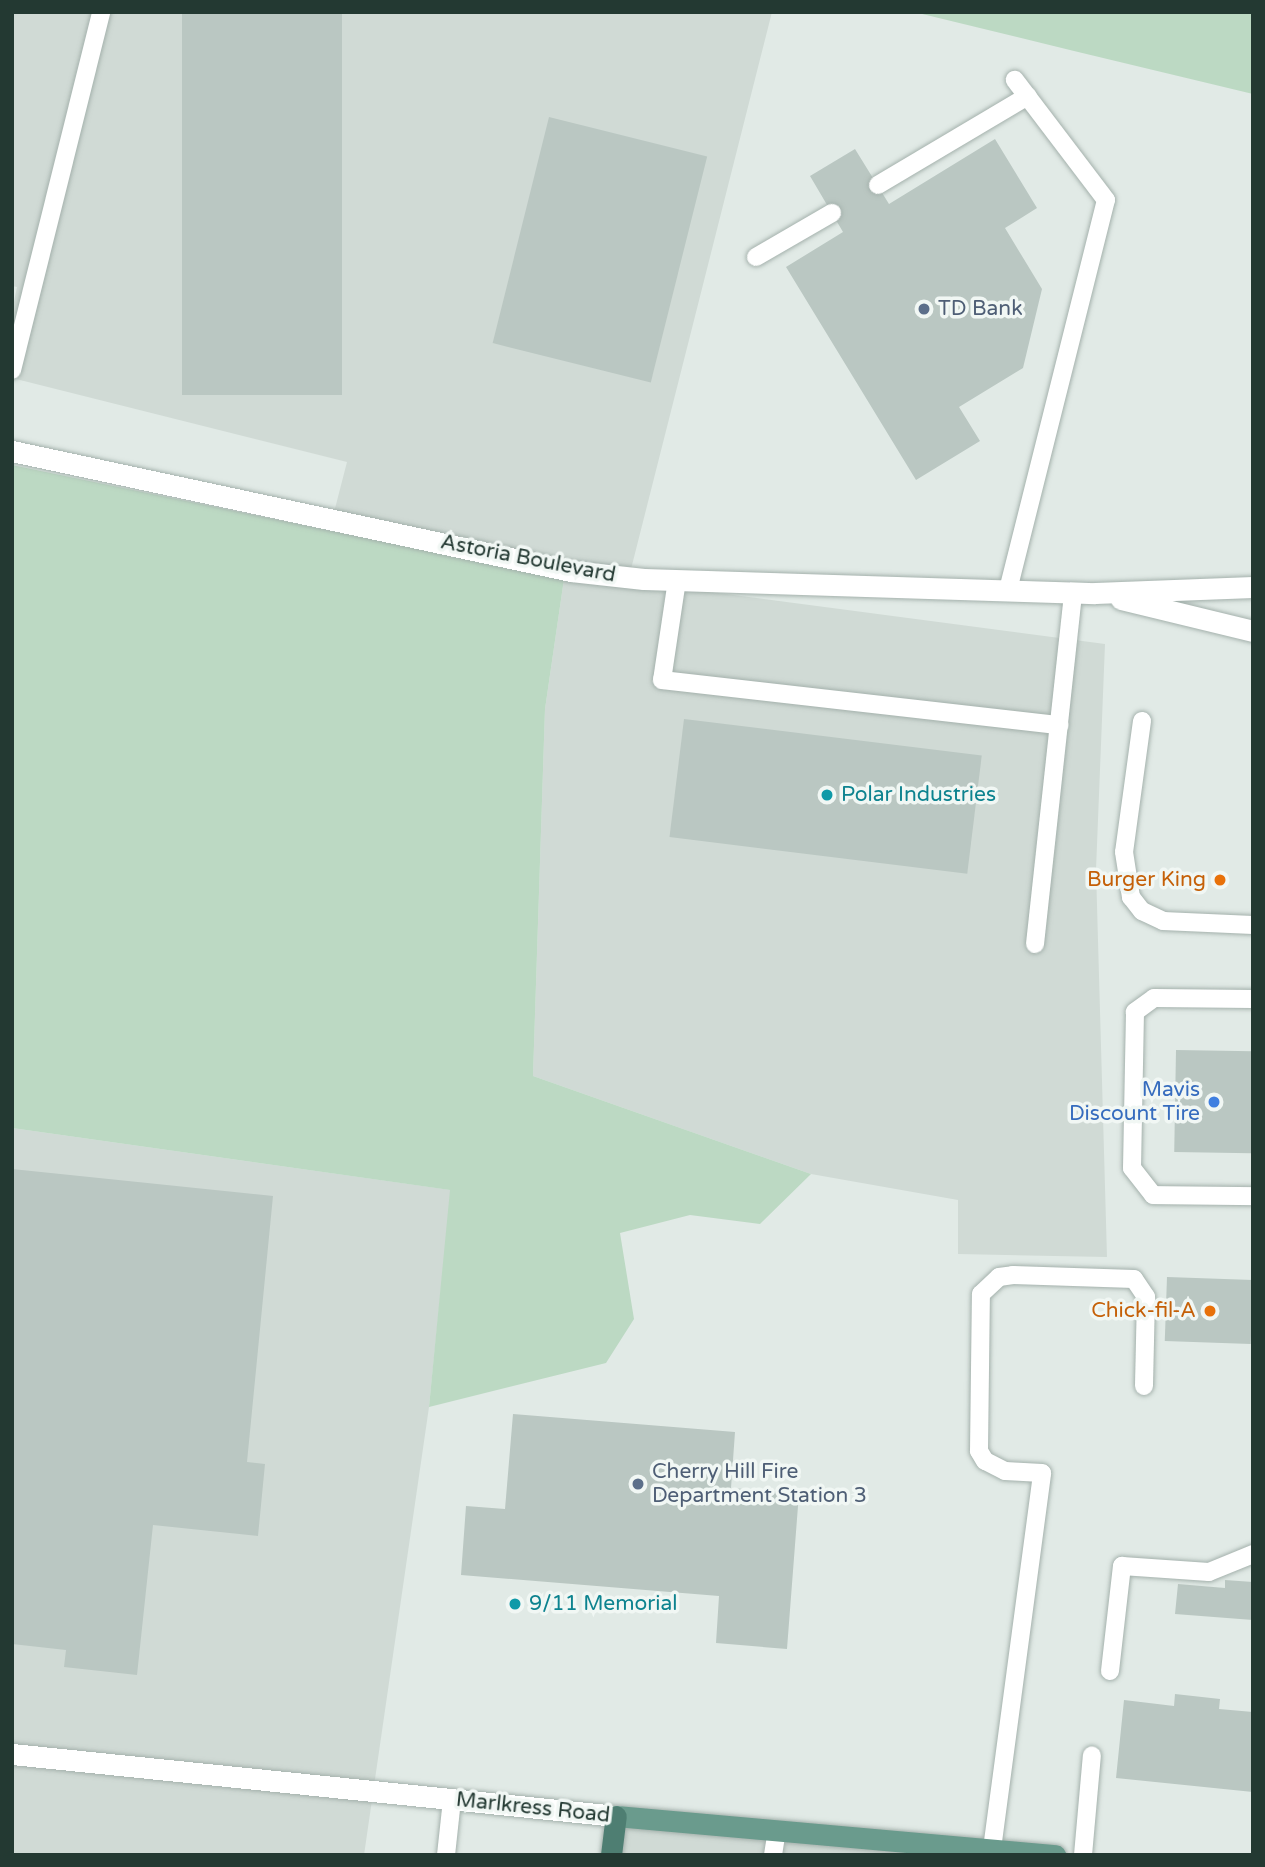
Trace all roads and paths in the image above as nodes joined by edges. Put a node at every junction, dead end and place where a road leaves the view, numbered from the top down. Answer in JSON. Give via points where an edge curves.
{"nodes":[{"id":1,"x":101,"y":12,"type":"edge"},
{"id":2,"x":1015,"y":80,"type":"dead end"},
{"id":3,"x":1028,"y":96,"type":"junction"},
{"id":4,"x":877,"y":185,"type":"dead end"},
{"id":5,"x":832,"y":213,"type":"dead end"},
{"id":6,"x":756,"y":257,"type":"dead end"},
{"id":7,"x":12,"y":370,"type":"edge"},
{"id":8,"x":12,"y":451,"type":"edge"},
{"id":9,"x":677,"y":580,"type":"junction"},
{"id":10,"x":1253,"y":587,"type":"edge"},
{"id":11,"x":1008,"y":590,"type":"junction"},
{"id":12,"x":1073,"y":592,"type":"junction"},
{"id":13,"x":1096,"y":593,"type":"junction"},
{"id":14,"x":1253,"y":631,"type":"edge"},
{"id":15,"x":1142,"y":721,"type":"dead end"},
{"id":16,"x":1059,"y":725,"type":"junction"},
{"id":17,"x":1253,"y":925,"type":"edge"},
{"id":18,"x":1035,"y":944,"type":"dead end"},
{"id":19,"x":1253,"y":999,"type":"edge"},
{"id":20,"x":1253,"y":1196,"type":"edge"},
{"id":21,"x":1144,"y":1386,"type":"dead end"},
{"id":22,"x":1253,"y":1554,"type":"edge"},
{"id":23,"x":1110,"y":1671,"type":"dead end"},
{"id":24,"x":12,"y":1754,"type":"edge"},
{"id":25,"x":1092,"y":1755,"type":"dead end"},
{"id":26,"x":452,"y":1800,"type":"junction"},
{"id":27,"x":616,"y":1816,"type":"junction"},
{"id":28,"x":777,"y":1830,"type":"junction"},
{"id":29,"x":992,"y":1849,"type":"junction"},
{"id":30,"x":446,"y":1855,"type":"edge"},
{"id":31,"x":611,"y":1855,"type":"edge"},
{"id":32,"x":773,"y":1855,"type":"edge"},
{"id":33,"x":1055,"y":1855,"type":"edge"},
{"id":34,"x":1083,"y":1855,"type":"edge"}],
"edges":[{"from":1,"to":7,"type":"lane"},
{"from":2,"to":3,"type":"lane"},
{"from":3,"to":4,"type":"lane"},
{"from":3,"to":11,"type":"lane","via":[[1106,200]]},
{"from":5,"to":6,"type":"lane"},
{"from":8,"to":9,"type":"street","name":"Astoria Boulevard","via":[[570,571]]},
{"from":9,"to":11,"type":"street","name":"Astoria Boulevard"},
{"from":9,"to":16,"type":"lane","via":[[662,680]]},
{"from":10,"to":13,"type":"street","name":"Astoria Boulevard"},
{"from":11,"to":12,"type":"street","name":"Astoria Boulevard"},
{"from":12,"to":13,"type":"street","name":"Astoria Boulevard"},
{"from":12,"to":16,"type":"lane"},
{"from":13,"to":14,"type":"street","name":"Astoria Boulevard"},
{"from":15,"to":17,"type":"lane","via":[[1124,852],[1131,897],[1142,911],[1163,920]]},
{"from":16,"to":18,"type":"lane"},
{"from":19,"to":20,"type":"lane","via":[[1154,998],[1135,1012],[1132,1168],[1153,1195]]},
{"from":21,"to":29,"type":"lane","via":[[1146,1297],[1134,1279],[1013,1275],[989,1284],[978,1308],[979,1451],[985,1461],[1005,1471],[1042,1473]]},
{"from":22,"to":23,"type":"lane","via":[[1209,1572],[1122,1566]]},
{"from":24,"to":26,"type":"street","name":"Marlkress Road"},
{"from":25,"to":34,"type":"lane"},
{"from":26,"to":27,"type":"street","name":"Marlkress Road"},
{"from":26,"to":30,"type":"lane"},
{"from":27,"to":28,"type":"main road","name":"Marlkress Road"},
{"from":27,"to":31,"type":"highway"},
{"from":28,"to":29,"type":"main road","name":"Marlkress Road"},
{"from":28,"to":32,"type":"lane"},
{"from":29,"to":33,"type":"main road","name":"Marlkress Road"}]}
